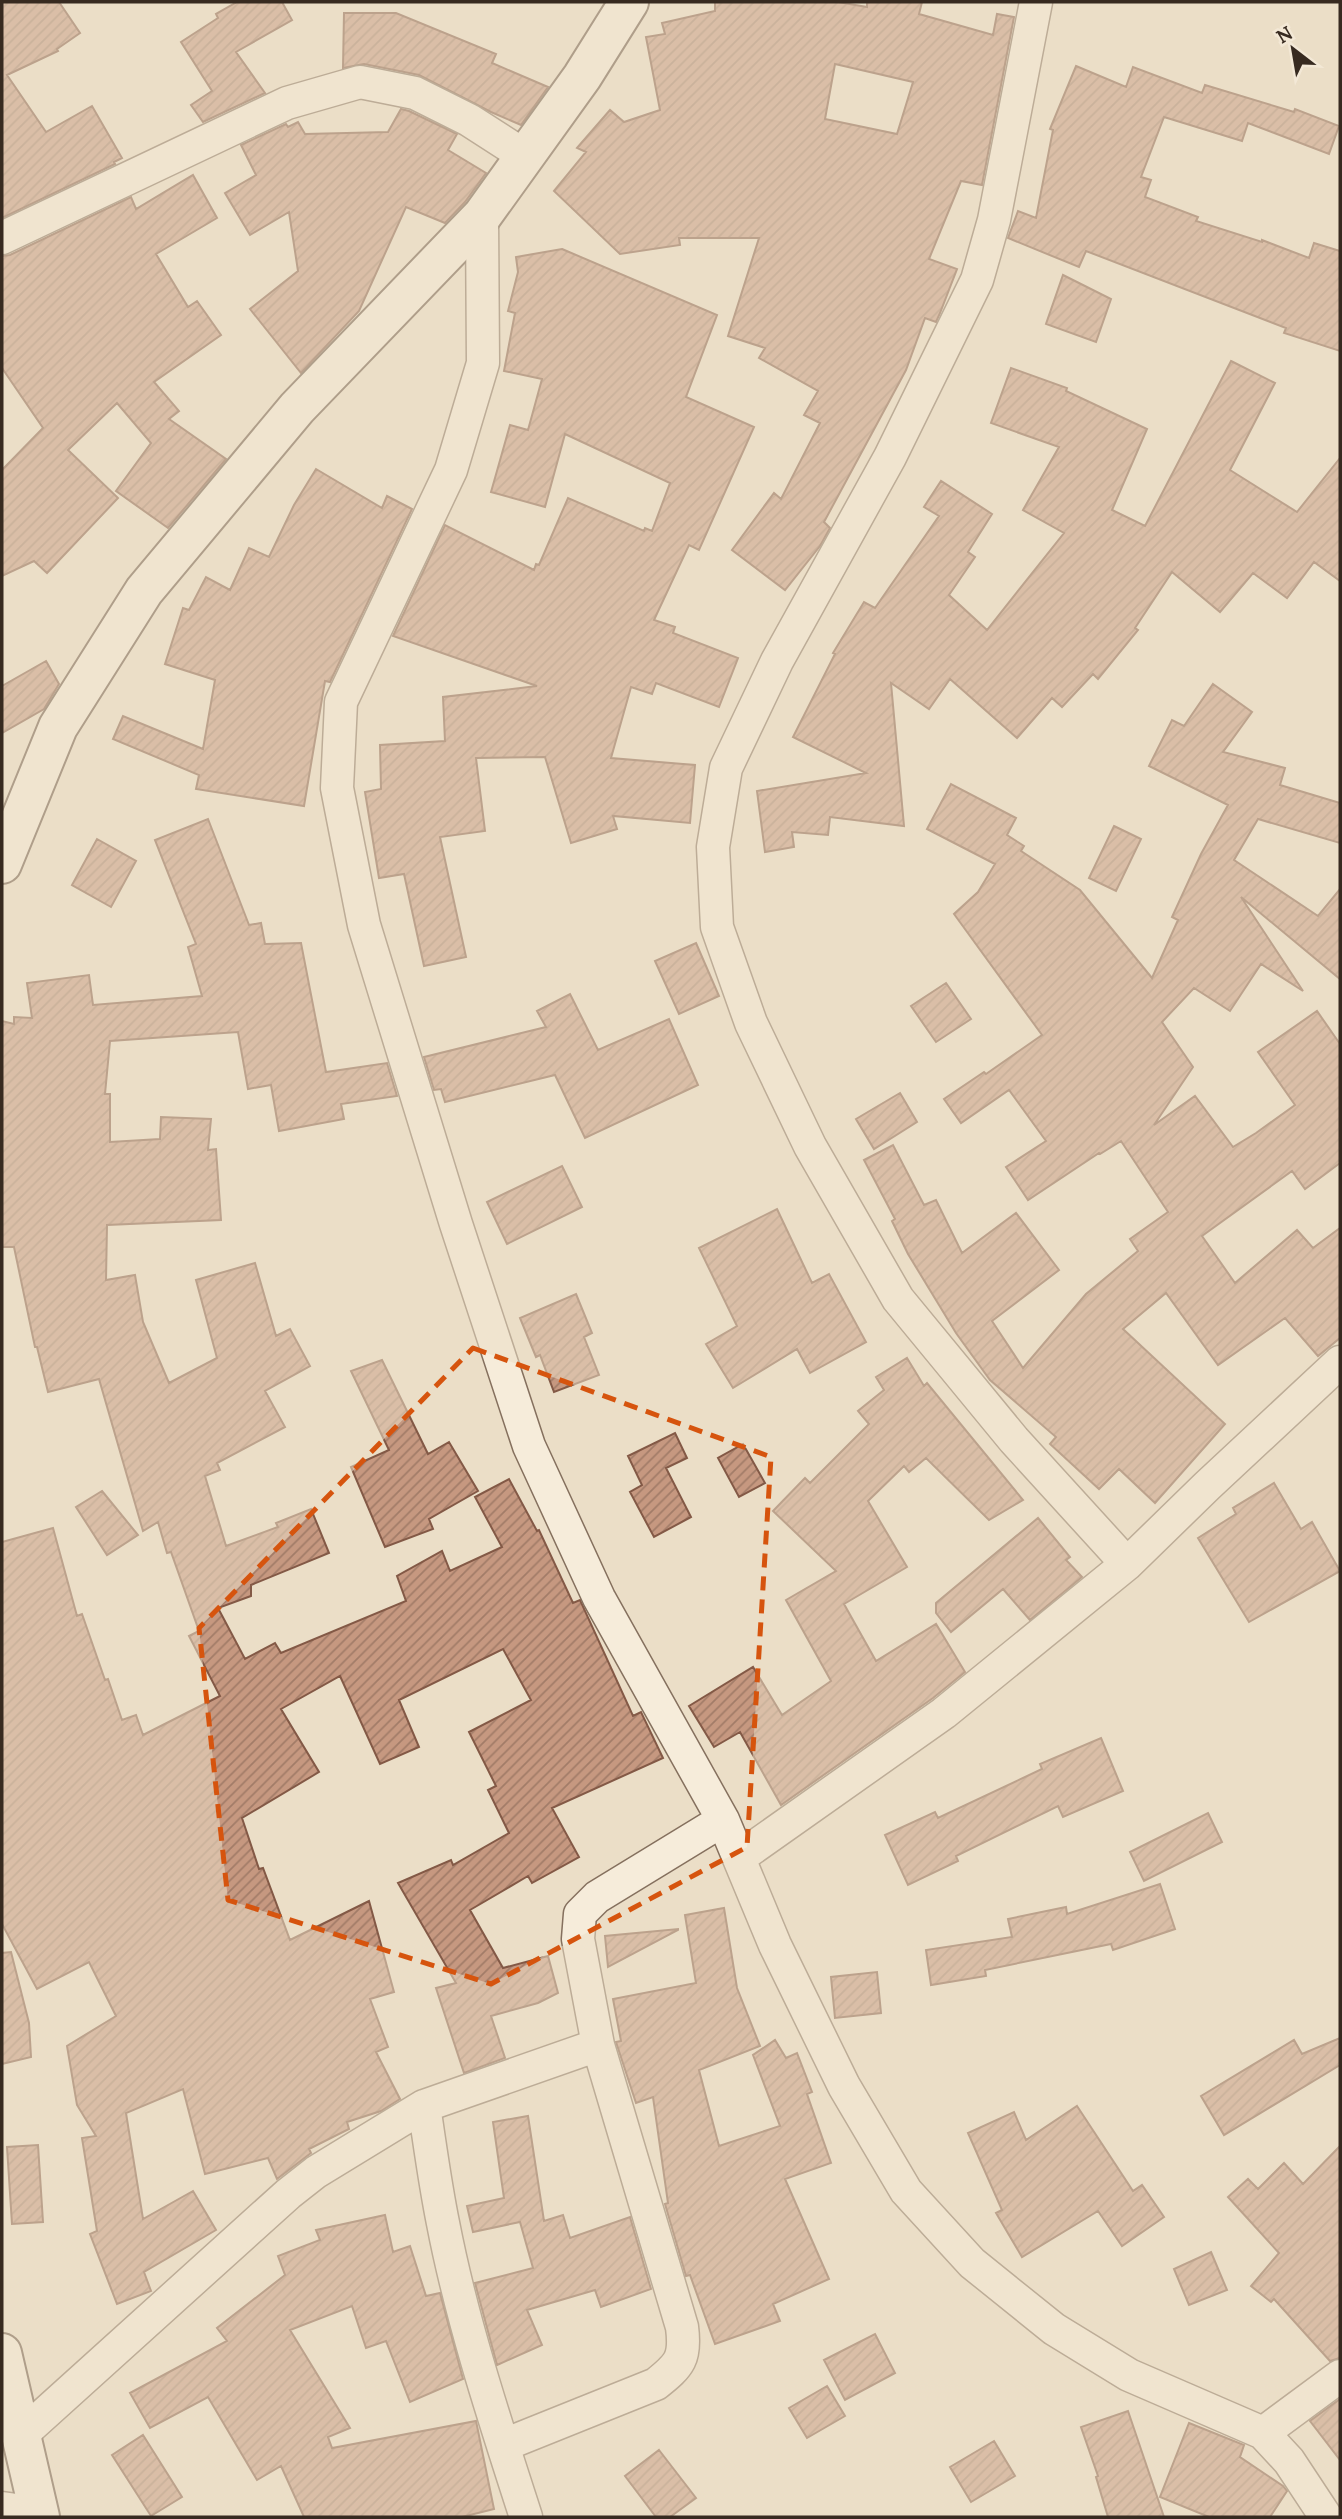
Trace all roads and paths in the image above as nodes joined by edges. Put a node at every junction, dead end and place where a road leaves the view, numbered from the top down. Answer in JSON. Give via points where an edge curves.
{"nodes":[{"id":1,"x":629,"y":2,"type":"edge"},
{"id":2,"x":1035,"y":2,"type":"edge"},
{"id":3,"x":525,"y":156,"type":"junction"},
{"id":4,"x":482,"y":216,"type":"junction"},
{"id":5,"x":2,"y":238,"type":"edge"},
{"id":6,"x":2,"y":864,"type":"edge"},
{"id":7,"x":1340,"y":1362,"type":"edge"},
{"id":8,"x":1127,"y":1564,"type":"junction"},
{"id":9,"x":723,"y":1820,"type":"junction"},
{"id":10,"x":740,"y":1857,"type":"junction"},
{"id":11,"x":598,"y":2045,"type":"junction"},
{"id":12,"x":424,"y":2106,"type":"junction"},
{"id":13,"x":2,"y":2353,"type":"edge"},
{"id":14,"x":1340,"y":2376,"type":"edge"},
{"id":15,"x":1263,"y":2433,"type":"junction"},
{"id":16,"x":20,"y":2436,"type":"junction"},
{"id":17,"x":504,"y":2445,"type":"junction"},
{"id":18,"x":2,"y":2508,"type":"edge"},
{"id":19,"x":40,"y":2515,"type":"edge"},
{"id":20,"x":526,"y":2517,"type":"edge"},
{"id":21,"x":1326,"y":2517,"type":"edge"}],
"edges":[{"from":1,"to":3,"type":"street"},
{"from":2,"to":8,"type":"street","via":[[994,220],[978,280],[890,457],[777,661],[726,768],[713,847],[717,927],[751,1023],[810,1146],[898,1299],[1014,1440]]},
{"from":3,"to":4,"type":"street"},
{"from":3,"to":5,"type":"street","via":[[415,93],[360,82],[287,103]]},
{"from":4,"to":6,"type":"street","via":[[297,408],[144,592],[58,727]]},
{"from":4,"to":9,"type":"street","via":[[483,363],[451,470],[341,702],[337,788],[364,925],[529,1446],[600,1598]]},
{"from":7,"to":8,"type":"street"},
{"from":8,"to":10,"type":"street","via":[[944,1713]]},
{"from":9,"to":10,"type":"street"},
{"from":9,"to":11,"type":"street","via":[[597,1897],[580,1914],[578,1939]]},
{"from":10,"to":15,"type":"street","via":[[775,1945],[844,2086],[906,2191],[972,2263],[1054,2329],[1129,2375]]},
{"from":11,"to":12,"type":"street"},
{"from":11,"to":17,"type":"street","via":[[682,2327],[684,2348],[674,2370],[656,2384]]},
{"from":12,"to":16,"type":"street","via":[[288,2194]]},
{"from":12,"to":17,"type":"street","via":[[443,2223],[467,2324]]},
{"from":13,"to":16,"type":"street"},
{"from":14,"to":15,"type":"street"},
{"from":15,"to":21,"type":"street","via":[[1289,2461]]},
{"from":16,"to":19,"type":"street"},
{"from":17,"to":20,"type":"street"},
{"from":18,"to":19,"type":"street"}]}
